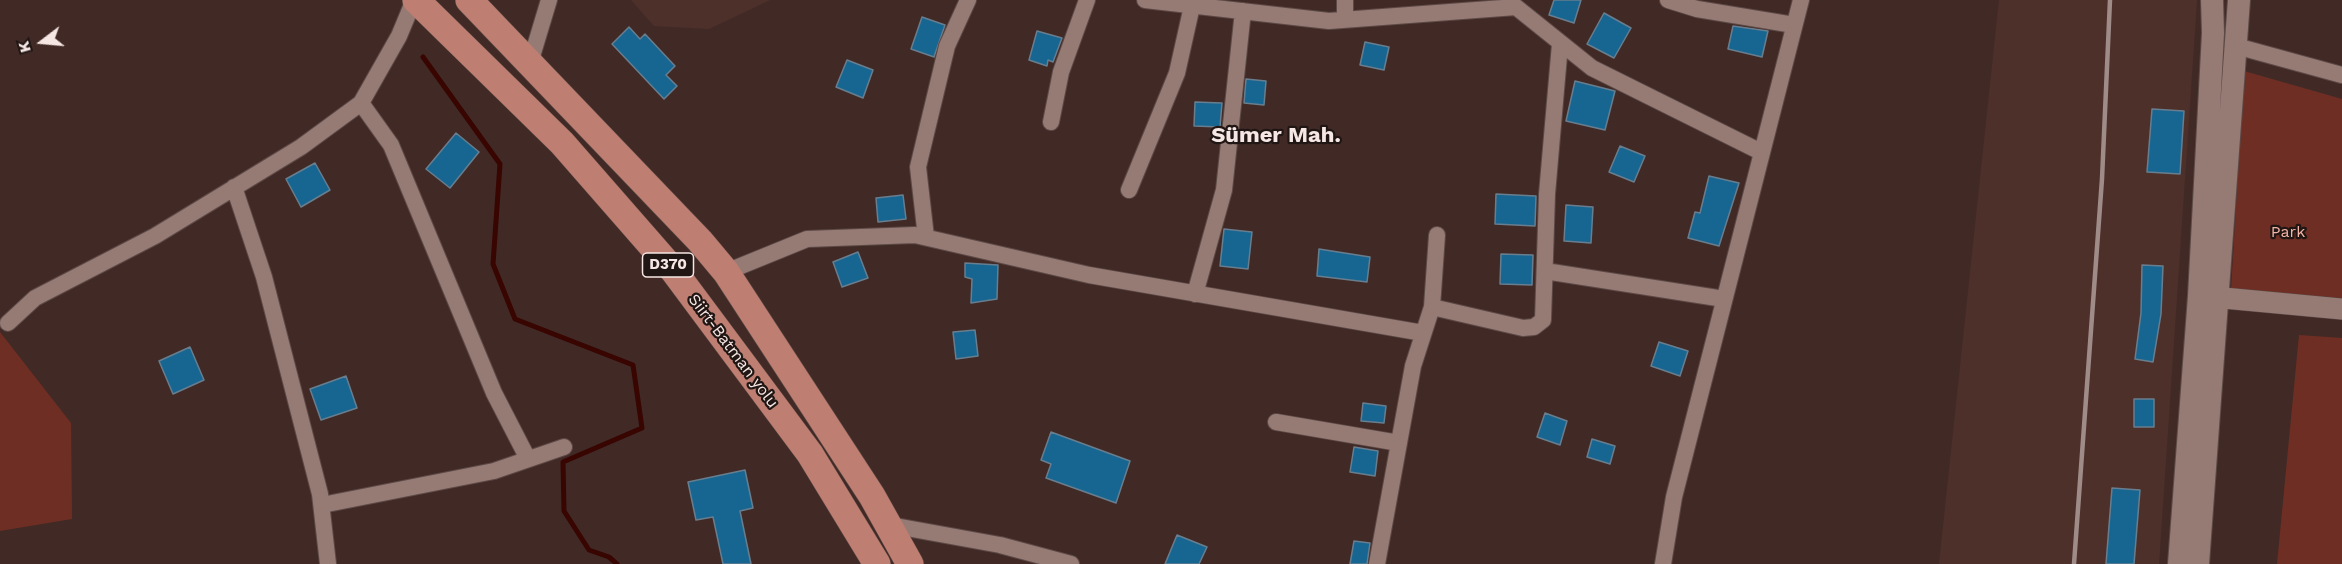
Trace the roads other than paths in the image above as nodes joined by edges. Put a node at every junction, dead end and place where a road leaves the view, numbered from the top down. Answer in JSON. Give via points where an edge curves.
{"nodes":[{"id":1,"x":415,"y":0,"type":"edge"},
{"id":2,"x":469,"y":0,"type":"edge"},
{"id":3,"x":549,"y":0,"type":"edge"},
{"id":4,"x":968,"y":0,"type":"edge"},
{"id":5,"x":1087,"y":0,"type":"edge"},
{"id":6,"x":1144,"y":0,"type":"edge"},
{"id":7,"x":1346,"y":0,"type":"edge"},
{"id":8,"x":1668,"y":0,"type":"edge"},
{"id":9,"x":1801,"y":0,"type":"edge"},
{"id":10,"x":2212,"y":0,"type":"edge"},
{"id":11,"x":2242,"y":3,"type":"edge"},
{"id":12,"x":1470,"y":5,"type":"edge"},
{"id":13,"x":1192,"y":6,"type":"junction"},
{"id":14,"x":1243,"y":11,"type":"junction"},
{"id":15,"x":1345,"y":19,"type":"junction"},
{"id":16,"x":1794,"y":25,"type":"junction"},
{"id":17,"x":2213,"y":33,"type":"junction"},
{"id":18,"x":1560,"y":44,"type":"junction"},
{"id":19,"x":2236,"y":46,"type":"junction"},
{"id":20,"x":530,"y":63,"type":"junction"},
{"id":21,"x":2342,"y":75,"type":"edge"},
{"id":22,"x":361,"y":103,"type":"junction"},
{"id":23,"x":1051,"y":122,"type":"dead end"},
{"id":24,"x":1761,"y":152,"type":"junction"},
{"id":25,"x":234,"y":188,"type":"junction"},
{"id":26,"x":1129,"y":190,"type":"dead end"},
{"id":27,"x":1437,"y":235,"type":"dead end"},
{"id":28,"x":926,"y":237,"type":"junction"},
{"id":29,"x":1545,"y":271,"type":"junction"},
{"id":30,"x":726,"y":272,"type":"junction"},
{"id":31,"x":1195,"y":294,"type":"junction"},
{"id":32,"x":2208,"y":297,"type":"junction"},
{"id":33,"x":1724,"y":299,"type":"junction"},
{"id":34,"x":1432,"y":307,"type":"junction"},
{"id":35,"x":2342,"y":309,"type":"edge"},
{"id":36,"x":8,"y":323,"type":"dead end"},
{"id":37,"x":1423,"y":333,"type":"junction"},
{"id":38,"x":1276,"y":423,"type":"dead end"},
{"id":39,"x":1399,"y":443,"type":"junction"},
{"id":40,"x":564,"y":447,"type":"dead end"},
{"id":41,"x":528,"y":459,"type":"junction"},
{"id":42,"x":321,"y":505,"type":"junction"},
{"id":43,"x":890,"y":525,"type":"junction"},
{"id":44,"x":328,"y":564,"type":"edge"},
{"id":45,"x":877,"y":564,"type":"edge"},
{"id":46,"x":910,"y":564,"type":"edge"},
{"id":47,"x":1071,"y":564,"type":"edge"},
{"id":48,"x":1377,"y":564,"type":"edge"},
{"id":49,"x":1663,"y":564,"type":"edge"},
{"id":50,"x":2179,"y":564,"type":"edge"},
{"id":51,"x":2198,"y":564,"type":"edge"}],
"edges":[{"from":1,"to":22,"type":"street"},
{"from":1,"to":45,"type":"highway","name":"Siirt-Batman yolu","number":"D370","via":[[561,143],[673,270],[810,454]]},
{"from":2,"to":20,"type":"highway","name":"Siirt-Batman yolu","number":"D370"},
{"from":3,"to":20,"type":"street"},
{"from":4,"to":28,"type":"street","via":[[947,46],[918,167]]},
{"from":5,"to":23,"type":"street","via":[[1061,72]]},
{"from":6,"to":13,"type":"street"},
{"from":7,"to":15,"type":"street"},
{"from":8,"to":16,"type":"street","via":[[1697,9]]},
{"from":9,"to":16,"type":"street"},
{"from":10,"to":17,"type":"main road"},
{"from":11,"to":17,"type":"street"},
{"from":11,"to":19,"type":"main road"},
{"from":12,"to":15,"type":"street"},
{"from":12,"to":18,"type":"street","via":[[1516,7]]},
{"from":13,"to":14,"type":"street"},
{"from":13,"to":26,"type":"street","via":[[1177,73]]},
{"from":14,"to":15,"type":"street","via":[[1329,21]]},
{"from":14,"to":31,"type":"street","via":[[1224,190]]},
{"from":16,"to":24,"type":"street"},
{"from":17,"to":32,"type":"main road"},
{"from":18,"to":24,"type":"street","via":[[1592,68]]},
{"from":18,"to":29,"type":"street","via":[[1547,194]]},
{"from":19,"to":21,"type":"street"},
{"from":19,"to":32,"type":"main road"},
{"from":20,"to":30,"type":"highway","name":"Siirt-Batman yolu","number":"D370"},
{"from":22,"to":25,"type":"street","via":[[301,147]]},
{"from":22,"to":41,"type":"street","via":[[392,145],[494,393]]},
{"from":24,"to":33,"type":"street"},
{"from":25,"to":36,"type":"street","via":[[155,236],[35,298]]},
{"from":25,"to":42,"type":"street","via":[[264,277]]},
{"from":27,"to":34,"type":"street"},
{"from":28,"to":30,"type":"street","via":[[807,239]]},
{"from":28,"to":31,"type":"street","via":[[1089,275]]},
{"from":29,"to":33,"type":"street"},
{"from":29,"to":34,"type":"street","via":[[1543,320],[1534,327],[1523,328]]},
{"from":30,"to":43,"type":"highway","name":"Siirt-Batman yolu","number":"D370"},
{"from":31,"to":37,"type":"street"},
{"from":32,"to":35,"type":"street"},
{"from":32,"to":50,"type":"main road"},
{"from":32,"to":51,"type":"main road"},
{"from":33,"to":49,"type":"street","via":[[1674,497]]},
{"from":34,"to":37,"type":"street"},
{"from":37,"to":39,"type":"street"},
{"from":38,"to":39,"type":"street"},
{"from":39,"to":48,"type":"street"},
{"from":40,"to":41,"type":"street"},
{"from":41,"to":42,"type":"street","via":[[472,476]]},
{"from":42,"to":44,"type":"street"},
{"from":43,"to":46,"type":"highway","name":"Siirt-Batman yolu","number":"D370"},
{"from":43,"to":47,"type":"street","via":[[1000,545]]}]}
